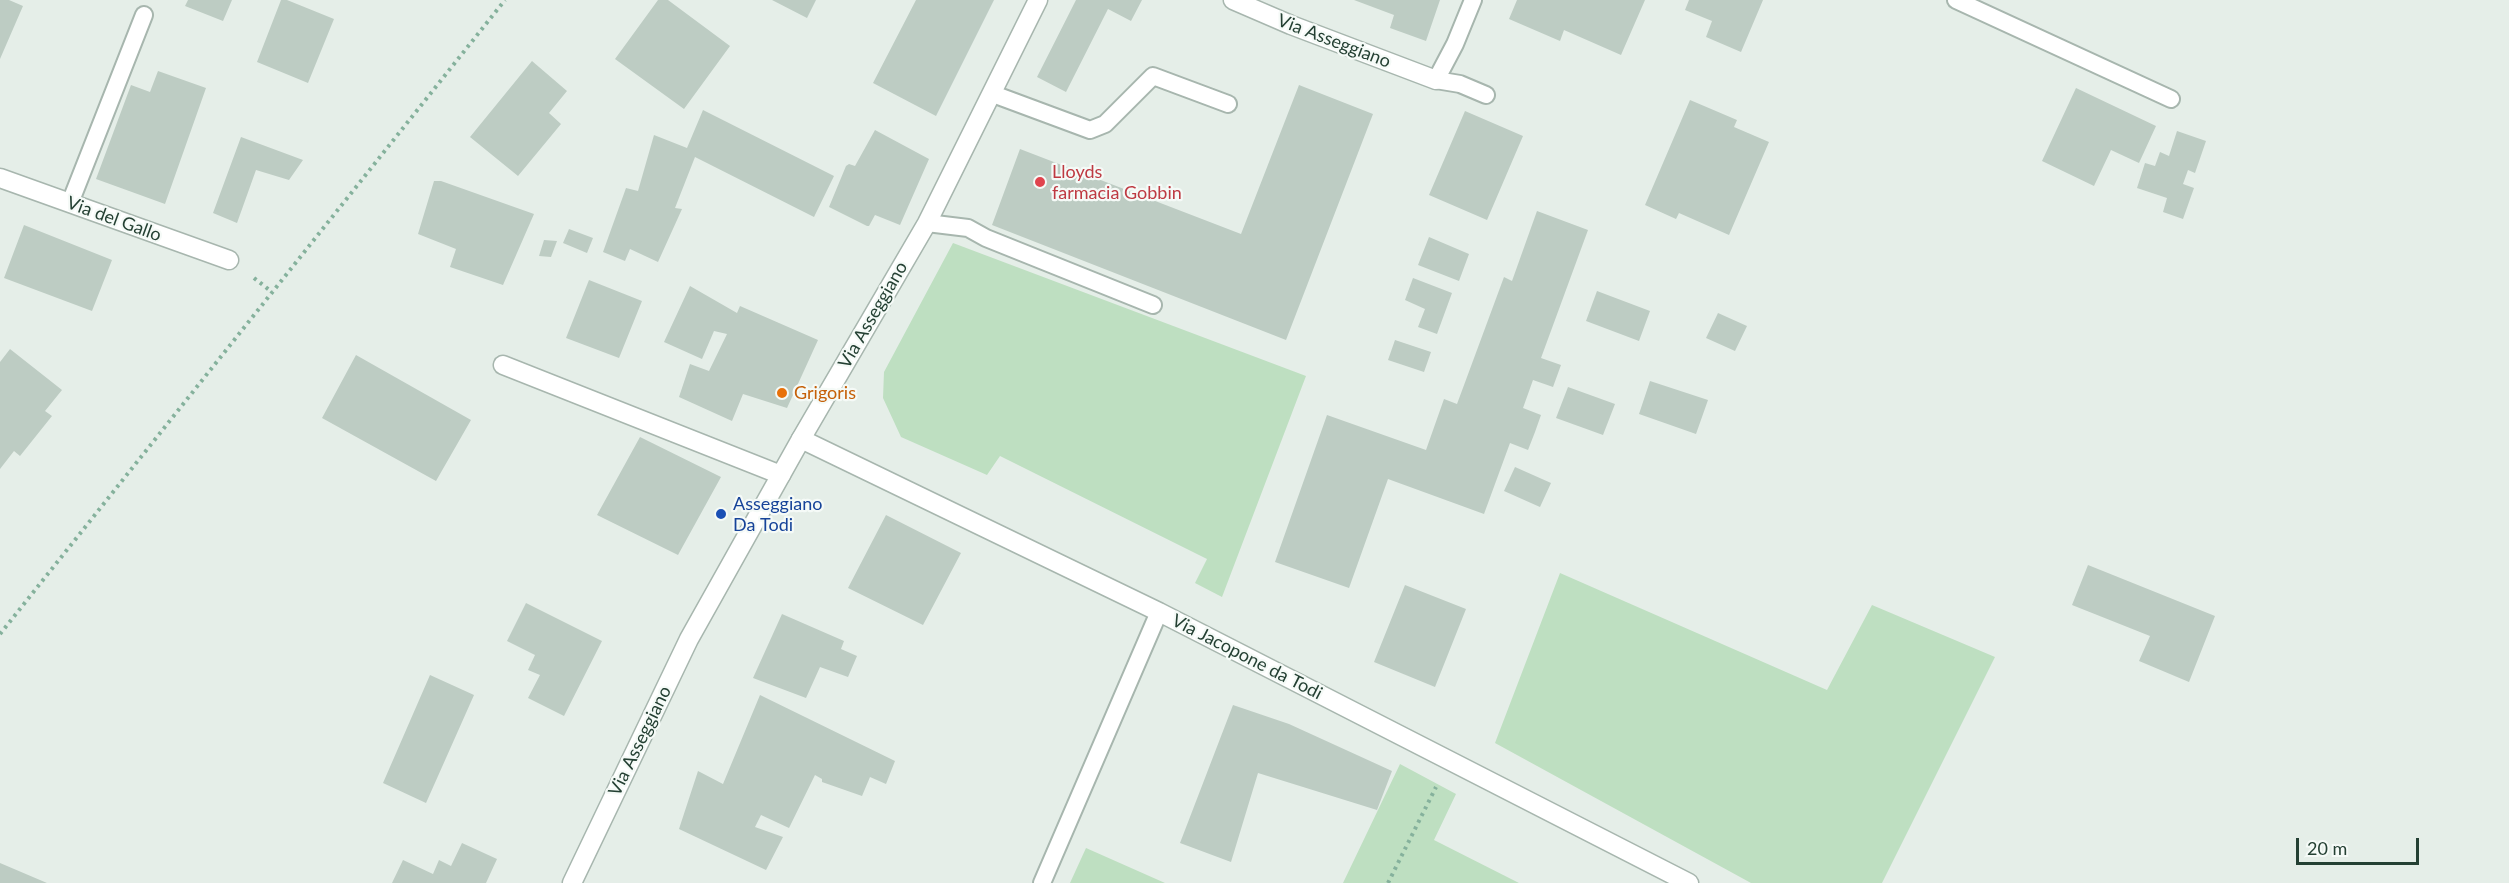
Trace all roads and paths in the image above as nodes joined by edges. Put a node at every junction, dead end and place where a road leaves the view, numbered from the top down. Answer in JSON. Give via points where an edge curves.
{"nodes":[{"id":1,"x":505,"y":0,"type":"edge"},
{"id":2,"x":1038,"y":0,"type":"edge"},
{"id":3,"x":1233,"y":0,"type":"edge"},
{"id":4,"x":1473,"y":0,"type":"edge"},
{"id":5,"x":1956,"y":0,"type":"edge"},
{"id":6,"x":144,"y":15,"type":"dead end"},
{"id":7,"x":1436,"y":80,"type":"junction"},
{"id":8,"x":993,"y":94,"type":"junction"},
{"id":9,"x":1486,"y":95,"type":"dead end"},
{"id":10,"x":2171,"y":99,"type":"dead end"},
{"id":11,"x":1228,"y":104,"type":"dead end"},
{"id":12,"x":0,"y":178,"type":"edge"},
{"id":13,"x":70,"y":203,"type":"junction"},
{"id":14,"x":927,"y":223,"type":"junction"},
{"id":15,"x":229,"y":260,"type":"dead end"},
{"id":16,"x":1153,"y":305,"type":"dead end"},
{"id":17,"x":503,"y":365,"type":"dead end"},
{"id":18,"x":801,"y":439,"type":"junction"},
{"id":19,"x":781,"y":475,"type":"junction"},
{"id":20,"x":1160,"y":612,"type":"junction"},
{"id":21,"x":0,"y":634,"type":"edge"},
{"id":22,"x":1438,"y":784,"type":"dead end"},
{"id":23,"x":572,"y":883,"type":"edge"},
{"id":24,"x":1042,"y":883,"type":"edge"},
{"id":25,"x":1388,"y":883,"type":"edge"},
{"id":26,"x":1689,"y":883,"type":"edge"}],
"edges":[{"from":1,"to":21,"type":"path"},
{"from":2,"to":8,"type":"street","name":"Via Asseggiano"},
{"from":3,"to":7,"type":"street","name":"Via Asseggiano"},
{"from":4,"to":7,"type":"lane"},
{"from":5,"to":10,"type":"lane"},
{"from":6,"to":13,"type":"lane"},
{"from":7,"to":9,"type":"lane","via":[[1460,84]]},
{"from":8,"to":11,"type":"lane","via":[[1090,130],[1105,124],[1153,76]]},
{"from":8,"to":14,"type":"street","name":"Via Asseggiano"},
{"from":12,"to":13,"type":"street","name":"Via del Gallo"},
{"from":13,"to":15,"type":"street","name":"Via del Gallo"},
{"from":14,"to":16,"type":"lane","via":[[968,228]]},
{"from":14,"to":18,"type":"street","name":"Via Asseggiano"},
{"from":17,"to":19,"type":"street"},
{"from":18,"to":19,"type":"street","name":"Via Asseggiano"},
{"from":18,"to":20,"type":"street","name":"Via Jacopone da Todi"},
{"from":19,"to":23,"type":"street","name":"Via Asseggiano","via":[[689,639]]},
{"from":20,"to":24,"type":"lane"},
{"from":20,"to":26,"type":"street","name":"Via Jacopone da Todi"},
{"from":22,"to":25,"type":"path"}]}
